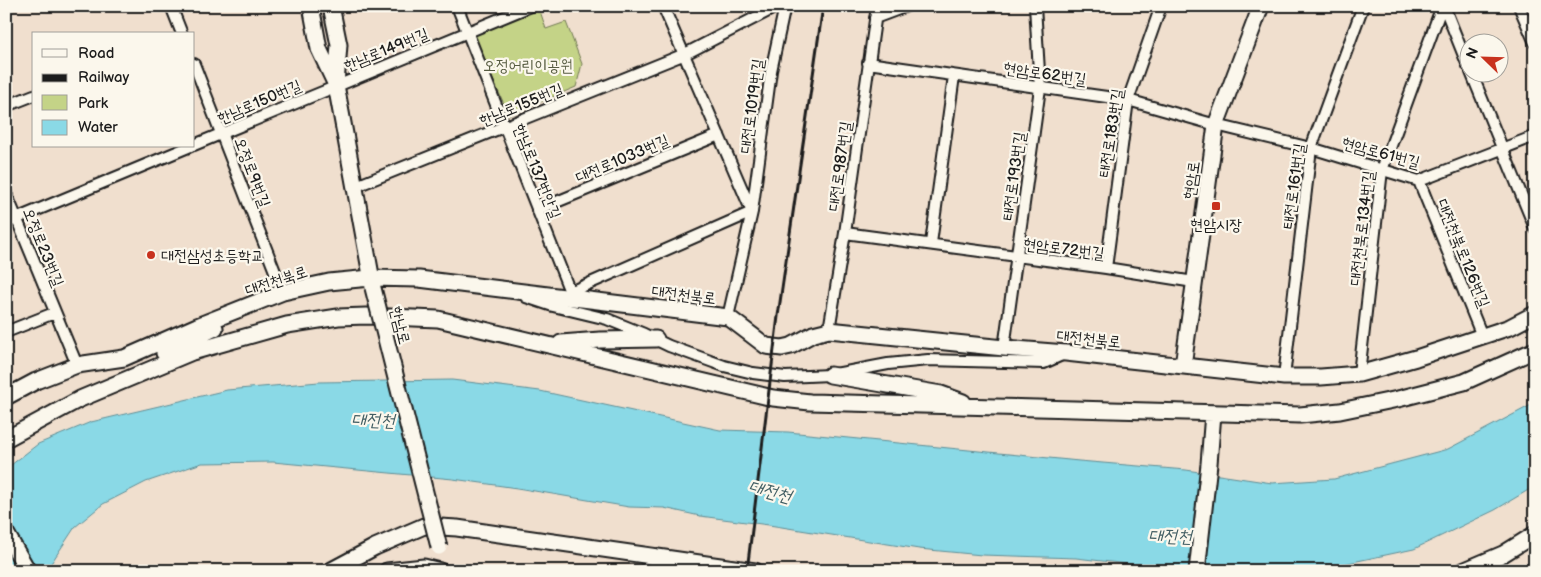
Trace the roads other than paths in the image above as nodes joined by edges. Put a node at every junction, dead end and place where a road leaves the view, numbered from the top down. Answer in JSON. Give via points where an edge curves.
{"nodes":[{"id":1,"x":172,"y":6,"type":"edge"},
{"id":2,"x":311,"y":6,"type":"edge"},
{"id":3,"x":331,"y":6,"type":"edge"},
{"id":4,"x":456,"y":6,"type":"edge"},
{"id":5,"x":531,"y":6,"type":"edge"},
{"id":6,"x":663,"y":6,"type":"edge"},
{"id":7,"x":778,"y":6,"type":"edge"},
{"id":8,"x":785,"y":6,"type":"edge"},
{"id":9,"x":877,"y":6,"type":"edge"},
{"id":10,"x":908,"y":6,"type":"edge"},
{"id":11,"x":1035,"y":6,"type":"edge"},
{"id":12,"x":1161,"y":6,"type":"edge"},
{"id":13,"x":1261,"y":6,"type":"edge"},
{"id":14,"x":1363,"y":6,"type":"edge"},
{"id":15,"x":1443,"y":6,"type":"edge"},
{"id":16,"x":1519,"y":6,"type":"edge"},
{"id":17,"x":875,"y":18,"type":"junction"},
{"id":18,"x":181,"y":32,"type":"edge"},
{"id":19,"x":467,"y":32,"type":"junction"},
{"id":20,"x":1458,"y":42,"type":"edge"},
{"id":21,"x":1535,"y":43,"type":"edge"},
{"id":22,"x":685,"y":54,"type":"junction"},
{"id":23,"x":868,"y":63,"type":"junction"},
{"id":24,"x":195,"y":67,"type":"edge"},
{"id":25,"x":954,"y":76,"type":"junction"},
{"id":26,"x":1475,"y":82,"type":"edge"},
{"id":27,"x":336,"y":85,"type":"junction"},
{"id":28,"x":1040,"y":88,"type":"junction"},
{"id":29,"x":32,"y":96,"type":"edge"},
{"id":30,"x":1128,"y":100,"type":"junction"},
{"id":31,"x":6,"y":106,"type":"edge"},
{"id":32,"x":1216,"y":125,"type":"junction"},
{"id":33,"x":504,"y":127,"type":"junction"},
{"id":34,"x":221,"y":134,"type":"junction"},
{"id":35,"x":719,"y":134,"type":"junction"},
{"id":36,"x":1535,"y":136,"type":"edge"},
{"id":37,"x":195,"y":145,"type":"edge"},
{"id":38,"x":187,"y":148,"type":"edge"},
{"id":39,"x":1311,"y":148,"type":"junction"},
{"id":40,"x":1502,"y":149,"type":"junction"},
{"id":41,"x":1382,"y":170,"type":"junction"},
{"id":42,"x":1419,"y":181,"type":"junction"},
{"id":43,"x":354,"y":188,"type":"junction"},
{"id":44,"x":6,"y":193,"type":"edge"},
{"id":45,"x":537,"y":210,"type":"junction"},
{"id":46,"x":752,"y":212,"type":"junction"},
{"id":47,"x":17,"y":220,"type":"junction"},
{"id":48,"x":6,"y":223,"type":"edge"},
{"id":49,"x":1535,"y":228,"type":"edge"},
{"id":50,"x":845,"y":233,"type":"junction"},
{"id":51,"x":931,"y":243,"type":"junction"},
{"id":52,"x":1017,"y":257,"type":"junction"},
{"id":53,"x":1106,"y":268,"type":"junction"},
{"id":54,"x":1194,"y":282,"type":"junction"},
{"id":55,"x":371,"y":283,"type":"junction"},
{"id":56,"x":506,"y":290,"type":"junction"},
{"id":57,"x":283,"y":292,"type":"junction"},
{"id":58,"x":566,"y":295,"type":"junction"},
{"id":59,"x":250,"y":306,"type":"junction"},
{"id":60,"x":54,"y":313,"type":"junction"},
{"id":61,"x":1535,"y":314,"type":"edge"},
{"id":62,"x":728,"y":317,"type":"junction"},
{"id":63,"x":829,"y":330,"type":"junction"},
{"id":64,"x":6,"y":332,"type":"edge"},
{"id":65,"x":1482,"y":336,"type":"junction"},
{"id":66,"x":656,"y":339,"type":"junction"},
{"id":67,"x":547,"y":345,"type":"junction"},
{"id":68,"x":1004,"y":348,"type":"junction"},
{"id":69,"x":1535,"y":350,"type":"edge"},
{"id":70,"x":1066,"y":353,"type":"junction"},
{"id":71,"x":77,"y":365,"type":"junction"},
{"id":72,"x":1183,"y":366,"type":"junction"},
{"id":73,"x":830,"y":374,"type":"junction"},
{"id":74,"x":1359,"y":374,"type":"junction"},
{"id":75,"x":1284,"y":377,"type":"junction"},
{"id":76,"x":6,"y":396,"type":"edge"},
{"id":77,"x":979,"y":407,"type":"junction"},
{"id":78,"x":1213,"y":413,"type":"junction"},
{"id":79,"x":24,"y":428,"type":"junction"},
{"id":80,"x":6,"y":439,"type":"edge"},
{"id":81,"x":6,"y":534,"type":"edge"},
{"id":82,"x":1535,"y":534,"type":"edge"},
{"id":83,"x":1503,"y":554,"type":"junction"},
{"id":84,"x":697,"y":563,"type":"junction"},
{"id":85,"x":28,"y":571,"type":"edge"},
{"id":86,"x":330,"y":571,"type":"edge"},
{"id":87,"x":387,"y":571,"type":"edge"},
{"id":88,"x":441,"y":571,"type":"edge"},
{"id":89,"x":647,"y":571,"type":"edge"},
{"id":90,"x":754,"y":571,"type":"edge"},
{"id":91,"x":1197,"y":571,"type":"edge"},
{"id":92,"x":1463,"y":571,"type":"edge"},
{"id":93,"x":1482,"y":571,"type":"edge"}],
"edges":[{"from":1,"to":18,"type":"street"},
{"from":2,"to":27,"type":"main road","name":"한남로","via":[[319,49]]},
{"from":3,"to":27,"type":"main road","name":"한남로","via":[[339,45]]},
{"from":4,"to":19,"type":"street","name":"한남로137번안길"},
{"from":5,"to":19,"type":"street","name":"한남로149번길"},
{"from":6,"to":22,"type":"street"},
{"from":7,"to":22,"type":"street","name":"한남로155번길"},
{"from":8,"to":46,"type":"street","name":"대전로1019번길","via":[[771,71]]},
{"from":9,"to":17,"type":"street","name":"대전로987번길"},
{"from":10,"to":17,"type":"street"},
{"from":11,"to":28,"type":"street","name":"태전로193번길"},
{"from":12,"to":30,"type":"street","name":"태전로183번길"},
{"from":13,"to":32,"type":"main road","name":"현암로"},
{"from":14,"to":39,"type":"street","name":"태전로161번길"},
{"from":15,"to":20,"type":"street"},
{"from":15,"to":41,"type":"street","name":"대전천북로134번길"},
{"from":16,"to":21,"type":"street"},
{"from":17,"to":23,"type":"street","name":"대전로987번길"},
{"from":19,"to":27,"type":"street","name":"한남로149번길"},
{"from":19,"to":33,"type":"street","name":"한남로137번안길"},
{"from":22,"to":33,"type":"street","name":"한남로155번길"},
{"from":22,"to":35,"type":"street"},
{"from":23,"to":25,"type":"street","name":"현암로62번길"},
{"from":23,"to":50,"type":"street","name":"대전로987번길"},
{"from":24,"to":34,"type":"street","name":"오정로9번길"},
{"from":25,"to":28,"type":"street","name":"현암로62번길"},
{"from":25,"to":51,"type":"street"},
{"from":26,"to":40,"type":"street"},
{"from":27,"to":34,"type":"street","name":"한남로150번길"},
{"from":27,"to":43,"type":"main road","name":"한남로"},
{"from":28,"to":30,"type":"street","name":"현암로62번길"},
{"from":28,"to":52,"type":"street","name":"태전로193번길"},
{"from":29,"to":31,"type":"street"},
{"from":30,"to":32,"type":"street","name":"현암로62번길"},
{"from":30,"to":53,"type":"street","name":"태전로183번길"},
{"from":32,"to":39,"type":"street","name":"현암로61번길"},
{"from":32,"to":54,"type":"main road","name":"현암로"},
{"from":33,"to":43,"type":"street","name":"한남로155번길"},
{"from":33,"to":45,"type":"street","name":"한남로137번안길"},
{"from":34,"to":37,"type":"street","name":"한남로150번길"},
{"from":34,"to":57,"type":"street","name":"오정로9번길"},
{"from":35,"to":45,"type":"street","name":"대전로1033번길"},
{"from":35,"to":46,"type":"street"},
{"from":36,"to":40,"type":"street","name":"현암로61번길"},
{"from":38,"to":47,"type":"street","name":"한남로150번길"},
{"from":39,"to":41,"type":"street","name":"현암로61번길"},
{"from":39,"to":75,"type":"street","name":"태전로161번길"},
{"from":40,"to":42,"type":"street","name":"현암로61번길"},
{"from":40,"to":49,"type":"street"},
{"from":41,"to":42,"type":"street","name":"현암로61번길"},
{"from":41,"to":74,"type":"street","name":"대전천북로134번길"},
{"from":42,"to":65,"type":"street","name":"대전천북로126번길"},
{"from":43,"to":55,"type":"main road","name":"한남로"},
{"from":44,"to":47,"type":"street","name":"오정로23번길"},
{"from":45,"to":58,"type":"street","name":"한남로137번안길"},
{"from":46,"to":58,"type":"street"},
{"from":46,"to":62,"type":"street","name":"대전로1019번길"},
{"from":47,"to":48,"type":"street","name":"한남로150번길"},
{"from":47,"to":60,"type":"street","name":"오정로23번길"},
{"from":50,"to":51,"type":"street","name":"현암로72번길"},
{"from":50,"to":63,"type":"street","name":"대전로987번길"},
{"from":51,"to":52,"type":"street","name":"현암로72번길"},
{"from":52,"to":53,"type":"street","name":"현암로72번길"},
{"from":52,"to":68,"type":"street","name":"태전로193번길"},
{"from":53,"to":54,"type":"street","name":"현암로72번길"},
{"from":54,"to":72,"type":"main road","name":"현암로"},
{"from":55,"to":56,"type":"main road","name":"대전천북로","via":[[419,279]]},
{"from":55,"to":57,"type":"main road","name":"대전천북로","via":[[329,282]]},
{"from":55,"to":88,"type":"main road","name":"한남로","bridge":true,"via":[[439,547]]},
{"from":56,"to":58,"type":"main road","name":"대전천북로"},
{"from":56,"to":66,"type":"street","via":[[607,319]]},
{"from":57,"to":59,"type":"main road","name":"대전천북로"},
{"from":58,"to":62,"type":"main road","name":"대전천북로"},
{"from":59,"to":71,"type":"main road","name":"대전천북로","via":[[124,358]]},
{"from":59,"to":79,"type":"main road","via":[[225,324],[70,398]]},
{"from":60,"to":64,"type":"street","name":"오정로23번길"},
{"from":60,"to":71,"type":"street","name":"오정로23번길"},
{"from":61,"to":65,"type":"main road","name":"대전천북로"},
{"from":62,"to":63,"type":"main road","name":"대전천북로","via":[[766,346],[791,346],[813,334]]},
{"from":63,"to":68,"type":"main road","name":"대전천북로"},
{"from":65,"to":74,"type":"main road","name":"대전천북로"},
{"from":66,"to":67,"type":"main road"},
{"from":66,"to":73,"type":"street","via":[[724,366],[754,373],[786,377]]},
{"from":67,"to":77,"type":"main road","via":[[773,398]]},
{"from":67,"to":79,"type":"main road","via":[[438,319],[338,317],[287,325],[192,352],[80,399]]},
{"from":68,"to":70,"type":"main road","name":"대전천북로"},
{"from":69,"to":78,"type":"main road","via":[[1464,382],[1340,411],[1300,415]]},
{"from":70,"to":72,"type":"main road","name":"대전천북로"},
{"from":70,"to":73,"type":"street","via":[[1044,363],[928,360]]},
{"from":71,"to":76,"type":"main road","name":"대전천북로"},
{"from":72,"to":75,"type":"main road","name":"대전천북로"},
{"from":73,"to":77,"type":"main road","via":[[941,394]]},
{"from":74,"to":75,"type":"main road","name":"대전천북로"},
{"from":77,"to":78,"type":"main road"},
{"from":78,"to":91,"type":"main road"},
{"from":79,"to":80,"type":"main road"},
{"from":81,"to":85,"type":"main road"},
{"from":82,"to":83,"type":"main road"},
{"from":83,"to":92,"type":"main road"},
{"from":83,"to":93,"type":"main road"},
{"from":84,"to":86,"type":"main road","via":[[424,526]]},
{"from":84,"to":89,"type":"main road"},
{"from":84,"to":90,"type":"main road"},
{"from":87,"to":88,"type":"main road","via":[[424,567]]}]}
